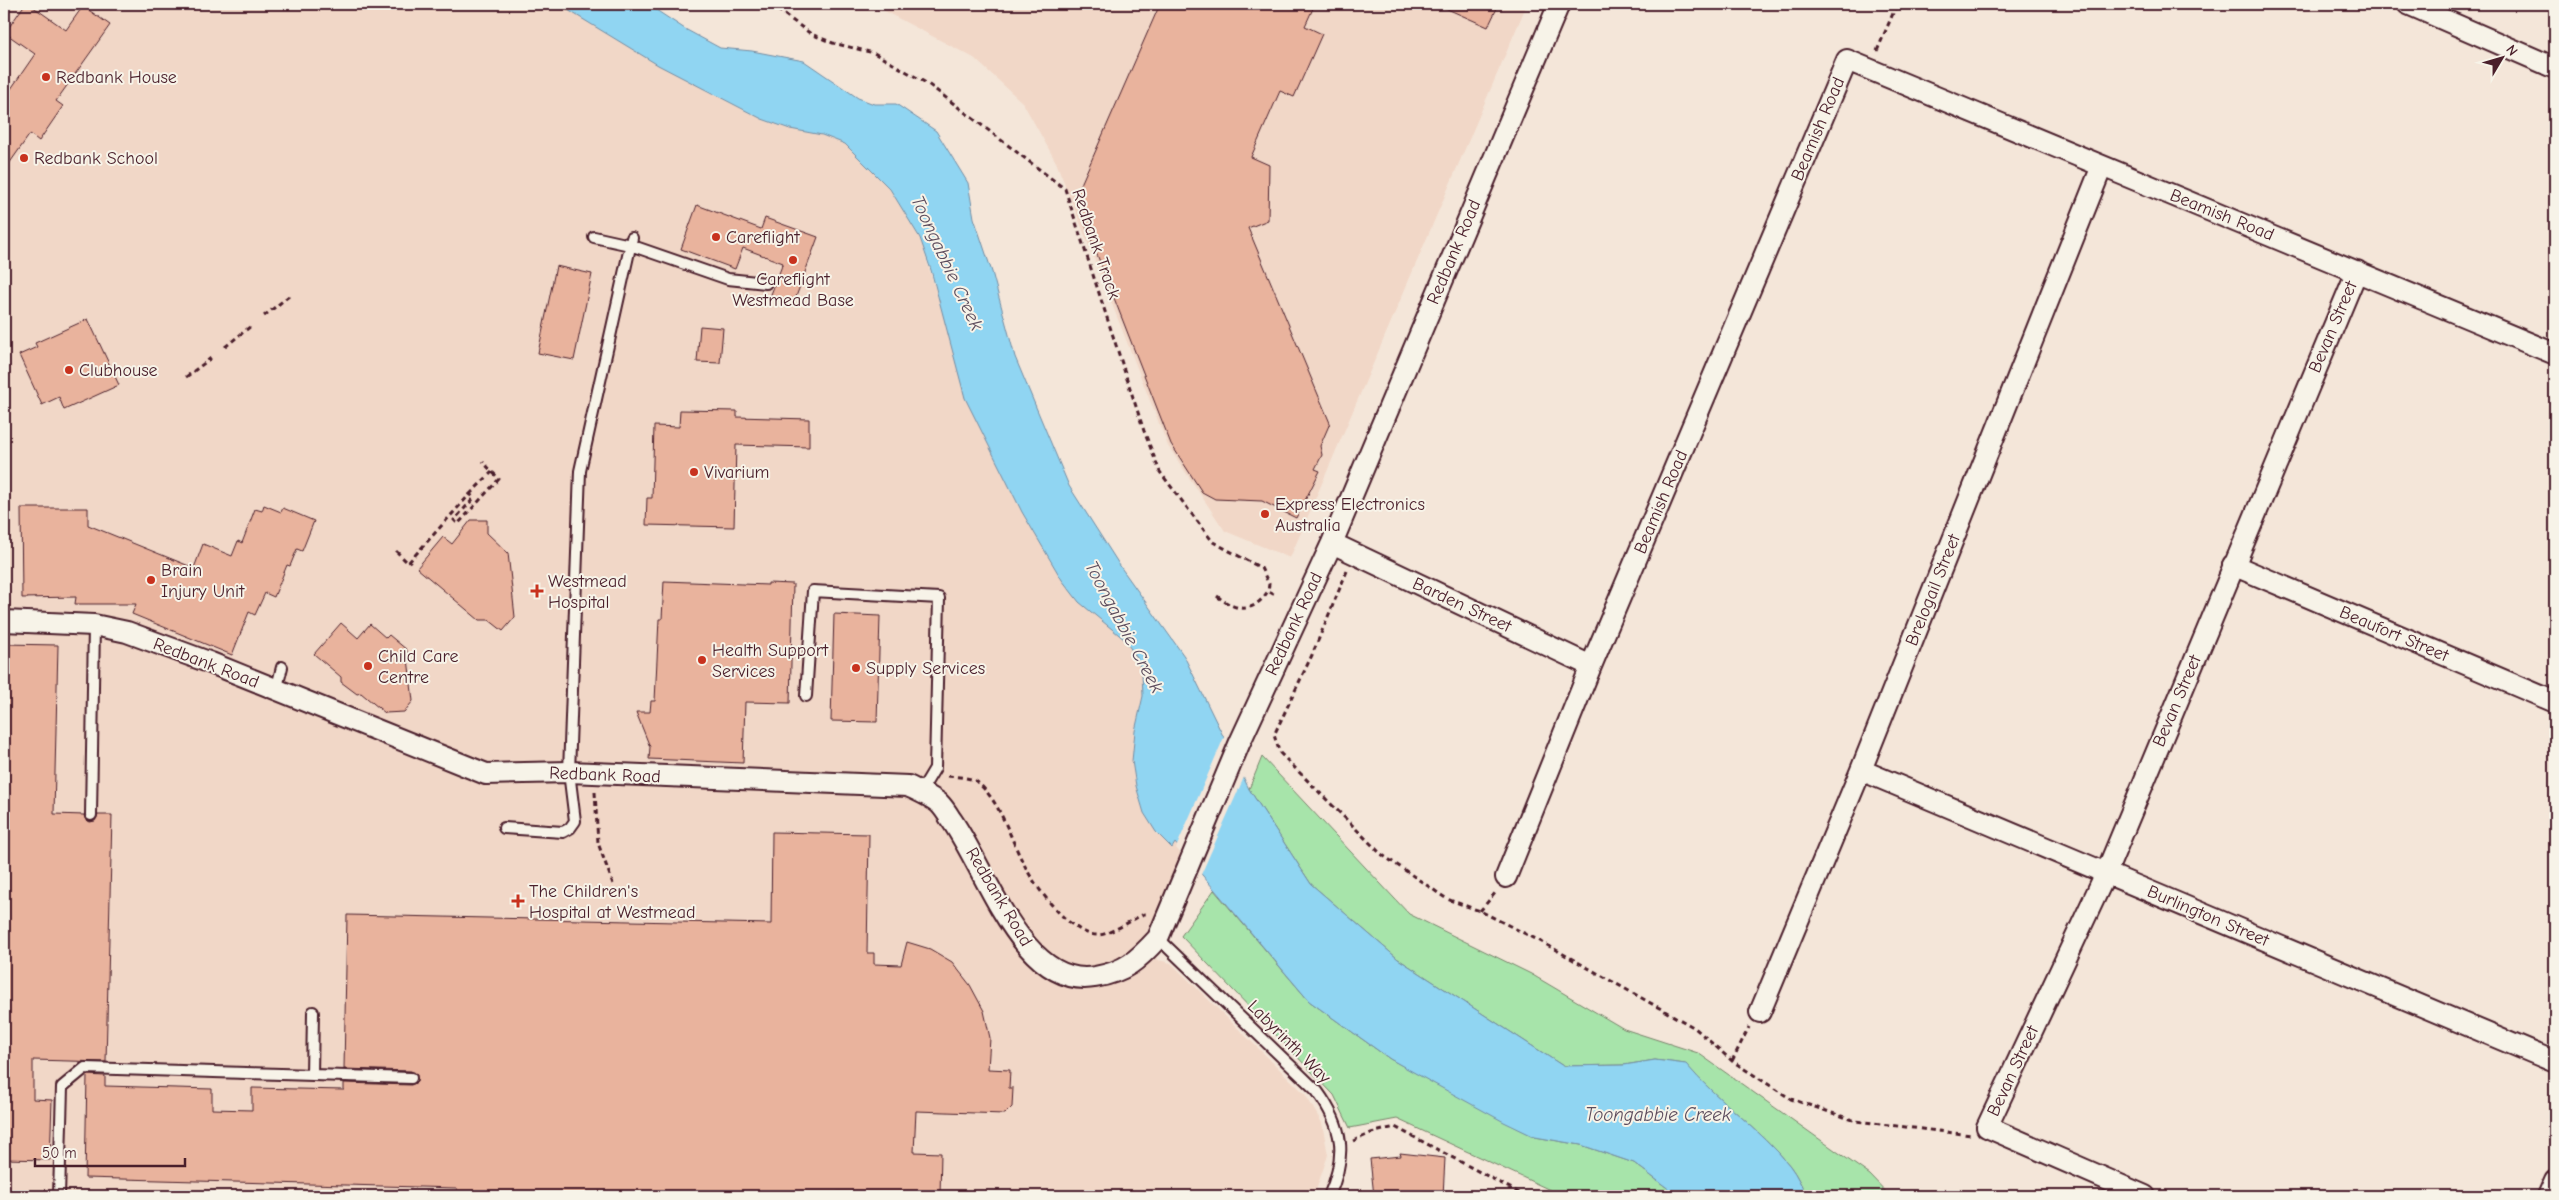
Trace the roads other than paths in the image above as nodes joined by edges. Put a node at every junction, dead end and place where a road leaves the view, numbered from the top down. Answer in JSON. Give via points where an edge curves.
{"nodes":[{"id":1,"x":1559,"y":4,"type":"edge"},
{"id":2,"x":2408,"y":4,"type":"edge"},
{"id":3,"x":2555,"y":68,"type":"edge"},
{"id":4,"x":2102,"y":166,"type":"junction"},
{"id":5,"x":594,"y":237,"type":"dead end"},
{"id":6,"x":631,"y":242,"type":"junction"},
{"id":7,"x":2357,"y":271,"type":"junction"},
{"id":8,"x":766,"y":283,"type":"dead end"},
{"id":9,"x":2555,"y":354,"type":"edge"},
{"id":10,"x":1332,"y":543,"type":"junction"},
{"id":11,"x":2233,"y":566,"type":"junction"},
{"id":12,"x":4,"y":621,"type":"edge"},
{"id":13,"x":94,"y":625,"type":"junction"},
{"id":14,"x":1591,"y":666,"type":"junction"},
{"id":15,"x":282,"y":667,"type":"dead end"},
{"id":16,"x":276,"y":690,"type":"junction"},
{"id":17,"x":806,"y":696,"type":"dead end"},
{"id":18,"x":2555,"y":702,"type":"edge"},
{"id":19,"x":1861,"y":770,"type":"junction"},
{"id":20,"x":569,"y":772,"type":"junction"},
{"id":21,"x":920,"y":793,"type":"junction"},
{"id":22,"x":90,"y":815,"type":"dead end"},
{"id":23,"x":504,"y":828,"type":"dead end"},
{"id":24,"x":2106,"y":873,"type":"junction"},
{"id":25,"x":1506,"y":877,"type":"road end"},
{"id":26,"x":1158,"y":938,"type":"junction"},
{"id":27,"x":313,"y":1012,"type":"dead end"},
{"id":28,"x":1760,"y":1012,"type":"road end"},
{"id":29,"x":2555,"y":1062,"type":"edge"},
{"id":30,"x":312,"y":1075,"type":"junction"},
{"id":31,"x":411,"y":1078,"type":"dead end"},
{"id":32,"x":2555,"y":1180,"type":"edge"},
{"id":33,"x":59,"y":1196,"type":"edge"},
{"id":34,"x":1329,"y":1196,"type":"edge"},
{"id":35,"x":2145,"y":1196,"type":"edge"},
{"id":36,"x":2548,"y":1196,"type":"edge"}],
"edges":[{"from":1,"to":10,"type":"street","name":"Redbank Road"},
{"from":2,"to":3,"type":"street"},
{"from":4,"to":7,"type":"street","name":"Beamish Road"},
{"from":4,"to":14,"type":"street","name":"Beamish Road","via":[[1847,60]]},
{"from":4,"to":19,"type":"street","name":"Brelogail Street"},
{"from":5,"to":6,"type":"lane"},
{"from":6,"to":8,"type":"lane","via":[[728,279]]},
{"from":6,"to":20,"type":"lane","via":[[580,471]]},
{"from":7,"to":9,"type":"street","name":"Beamish Road"},
{"from":7,"to":11,"type":"street","name":"Bevan Street"},
{"from":10,"to":14,"type":"street","name":"Barden Street"},
{"from":10,"to":26,"type":"street","name":"Redbank Road","via":[[1240,742]]},
{"from":11,"to":18,"type":"street","name":"Beaufort Street"},
{"from":11,"to":24,"type":"street","name":"Bevan Street"},
{"from":12,"to":13,"type":"street","name":"Redbank Road"},
{"from":13,"to":16,"type":"street","name":"Redbank Road","via":[[127,632]]},
{"from":13,"to":22,"type":"lane"},
{"from":14,"to":25,"type":"street","name":"Beamish Road"},
{"from":15,"to":16,"type":"lane"},
{"from":16,"to":20,"type":"street","name":"Redbank Road","via":[[486,774]]},
{"from":17,"to":21,"type":"lane","via":[[813,591],[939,598],[935,768]]},
{"from":19,"to":24,"type":"street","name":"Burlington Street"},
{"from":19,"to":28,"type":"street","name":"Brelogail Street"},
{"from":20,"to":21,"type":"street","name":"Redbank Road","via":[[908,786]]},
{"from":20,"to":23,"type":"lane","via":[[575,821],[570,828],[553,833]]},
{"from":21,"to":26,"type":"street","name":"Redbank Road","via":[[939,803],[961,832],[1029,950],[1057,973],[1084,979],[1106,975],[1136,962]]},
{"from":24,"to":29,"type":"street","name":"Burlington Street"},
{"from":24,"to":35,"type":"street","name":"Bevan Street","via":[[1987,1127]]},
{"from":26,"to":34,"type":"lane","name":"Labyrinth Way","via":[[1317,1091],[1335,1122],[1340,1142],[1339,1172]]},
{"from":27,"to":30,"type":"lane"},
{"from":30,"to":31,"type":"lane"},
{"from":30,"to":33,"type":"lane","via":[[85,1068],[62,1087]]},
{"from":32,"to":36,"type":"street"}]}
